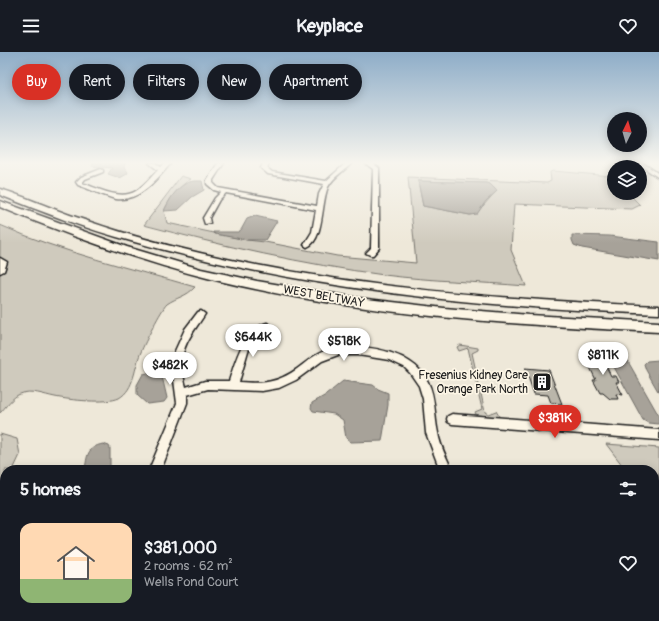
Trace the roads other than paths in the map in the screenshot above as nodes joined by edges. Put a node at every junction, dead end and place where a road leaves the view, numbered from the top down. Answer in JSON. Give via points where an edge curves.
{"nodes":[{"id":1,"x":10,"y":190,"type":"edge"},
{"id":2,"x":13,"y":190,"type":"edge"},
{"id":3,"x":96,"y":190,"type":"edge"},
{"id":4,"x":140,"y":190,"type":"edge"},
{"id":5,"x":216,"y":190,"type":"edge"},
{"id":6,"x":324,"y":190,"type":"edge"},
{"id":7,"x":376,"y":190,"type":"edge"},
{"id":8,"x":224,"y":192,"type":"junction"},
{"id":9,"x":0,"y":204,"type":"edge"},
{"id":10,"x":320,"y":208,"type":"junction"},
{"id":11,"x":0,"y":213,"type":"edge"},
{"id":12,"x":207,"y":223,"type":"dead end"},
{"id":13,"x":307,"y":245,"type":"dead end"},
{"id":14,"x":370,"y":253,"type":"dead end"},
{"id":15,"x":0,"y":260,"type":"edge"},
{"id":16,"x":0,"y":271,"type":"edge"},
{"id":17,"x":200,"y":272,"type":"junction"},
{"id":18,"x":659,"y":302,"type":"edge"},
{"id":19,"x":659,"y":310,"type":"edge"},
{"id":20,"x":201,"y":314,"type":"dead end"},
{"id":21,"x":267,"y":326,"type":"dead end"},
{"id":22,"x":659,"y":327,"type":"edge"},
{"id":23,"x":233,"y":385,"type":"junction"},
{"id":24,"x":183,"y":392,"type":"junction"},
{"id":25,"x":452,"y":419,"type":"dead end"},
{"id":26,"x":659,"y":435,"type":"edge"},
{"id":27,"x":157,"y":465,"type":"edge"},
{"id":28,"x":444,"y":465,"type":"edge"}],
"edges":[{"from":1,"to":19,"type":"highway","name":"WEST BELTWAY","via":[[62,216],[133,239],[270,272],[399,292],[477,300]]},
{"from":2,"to":18,"type":"highway","via":[[127,228],[294,267],[398,283],[483,292]]},
{"from":3,"to":4,"type":"street","via":[[117,197],[126,197]]},
{"from":5,"to":8,"type":"street"},
{"from":6,"to":10,"type":"street"},
{"from":7,"to":14,"type":"street","via":[[375,248]]},
{"from":8,"to":10,"type":"street"},
{"from":8,"to":12,"type":"street","via":[[216,199],[206,218]]},
{"from":9,"to":17,"type":"highway","name":"WEST BELTWAY","via":[[85,237]]},
{"from":10,"to":13,"type":"street","via":[[314,238]]},
{"from":11,"to":17,"type":"highway","via":[[83,243],[147,262]]},
{"from":15,"to":16,"type":"street","via":[[3,262]]},
{"from":17,"to":22,"type":"highway","name":"WEST BELTWAY","via":[[291,291],[396,308],[544,322]]},
{"from":20,"to":24,"type":"street","via":[[189,330],[178,358],[177,366]]},
{"from":21,"to":23,"type":"street","via":[[252,338],[244,350]]},
{"from":23,"to":24,"type":"street","via":[[205,385]]},
{"from":23,"to":28,"type":"street","via":[[259,387],[278,384],[295,376],[315,360],[333,352],[353,350],[395,358],[414,370],[425,385],[432,434]]},
{"from":24,"to":27,"type":"street","via":[[182,403]]},
{"from":25,"to":26,"type":"street"}]}
